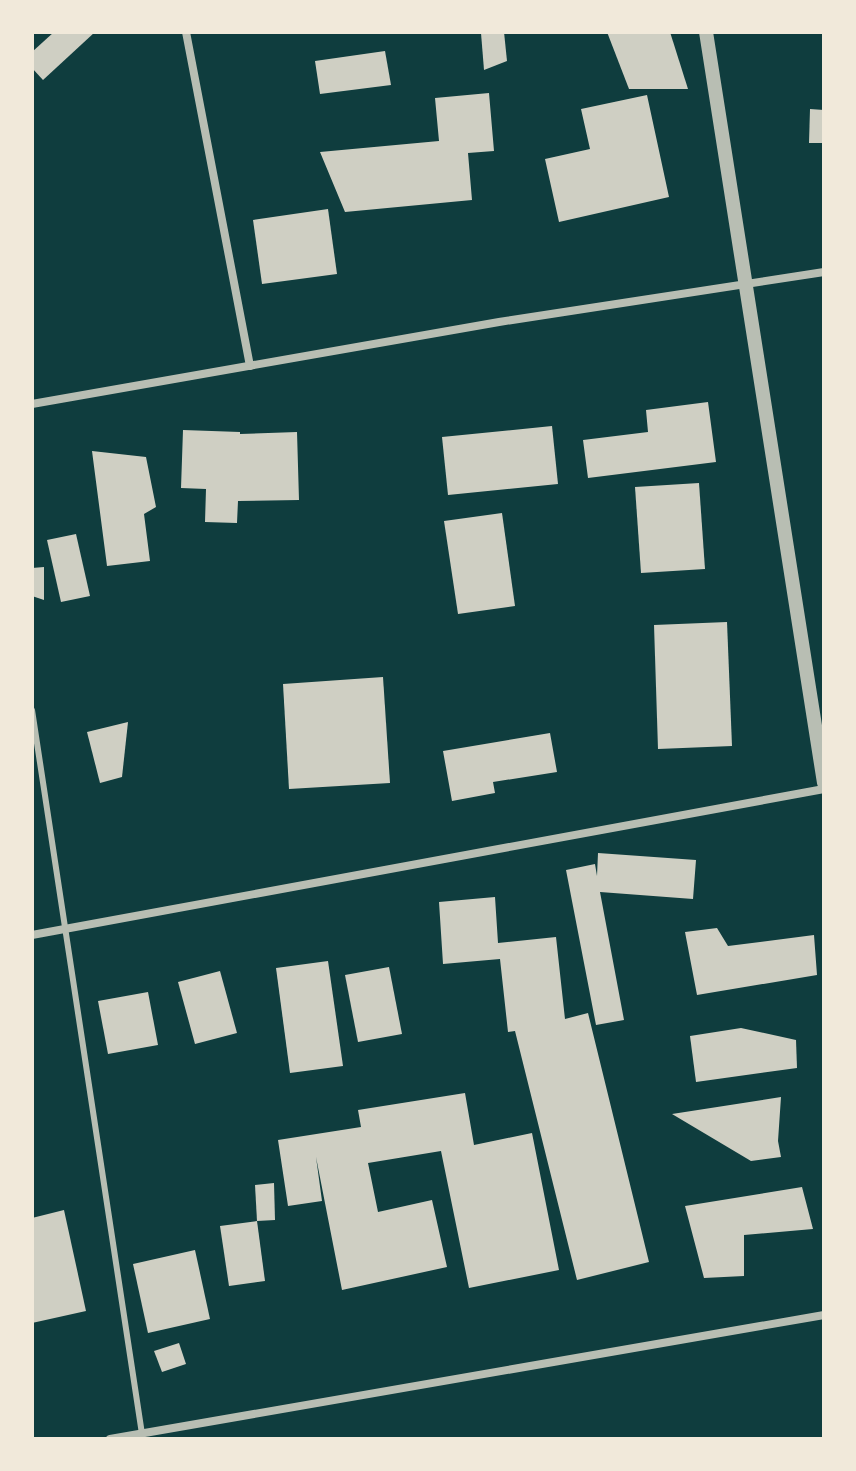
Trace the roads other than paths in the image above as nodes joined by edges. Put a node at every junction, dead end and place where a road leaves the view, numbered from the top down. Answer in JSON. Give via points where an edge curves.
{"nodes":[{"id":1,"x":186,"y":32,"type":"edge"},
{"id":2,"x":706,"y":32,"type":"edge"},
{"id":3,"x":824,"y":272,"type":"edge"},
{"id":4,"x":746,"y":284,"type":"junction"},
{"id":5,"x":250,"y":366,"type":"junction"},
{"id":6,"x":32,"y":404,"type":"edge"},
{"id":7,"x":32,"y":710,"type":"edge"},
{"id":8,"x":824,"y":786,"type":"edge"},
{"id":9,"x":64,"y":930,"type":"junction"},
{"id":10,"x":32,"y":935,"type":"edge"},
{"id":11,"x":824,"y":1315,"type":"edge"},
{"id":12,"x":142,"y":1434,"type":"junction"},
{"id":13,"x":110,"y":1439,"type":"edge"}],
"edges":[{"from":1,"to":5,"type":"street"},
{"from":2,"to":4,"type":"street"},
{"from":3,"to":4,"type":"street"},
{"from":4,"to":5,"type":"street"},
{"from":4,"to":8,"type":"street"},
{"from":5,"to":6,"type":"street"},
{"from":7,"to":9,"type":"lane"},
{"from":8,"to":9,"type":"street"},
{"from":9,"to":10,"type":"street"},
{"from":9,"to":12,"type":"lane"},
{"from":11,"to":12,"type":"street"},
{"from":12,"to":13,"type":"street"}]}
